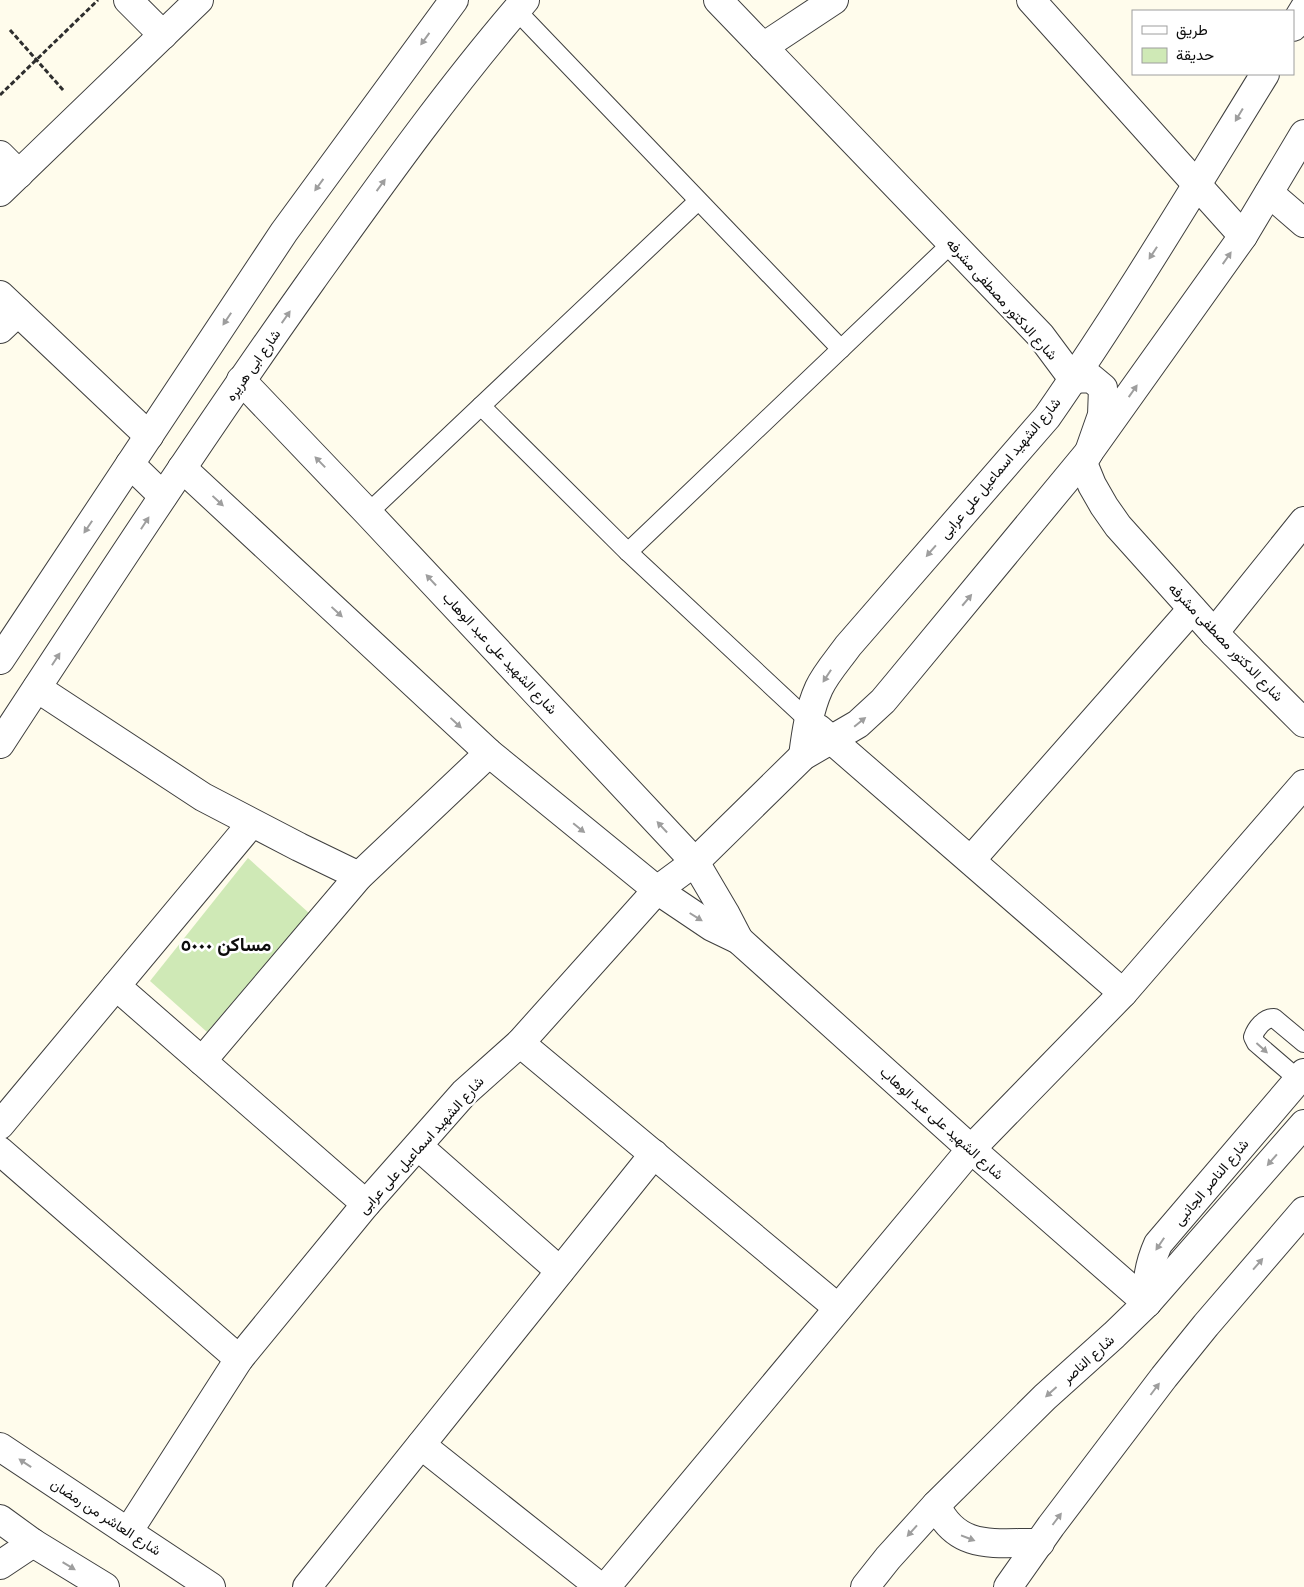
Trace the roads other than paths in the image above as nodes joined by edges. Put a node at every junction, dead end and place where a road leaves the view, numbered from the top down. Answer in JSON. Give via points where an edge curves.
{"nodes":[{"id":1,"x":128,"y":0,"type":"edge"},
{"id":2,"x":199,"y":0,"type":"edge"},
{"id":3,"x":718,"y":0,"type":"edge"},
{"id":4,"x":834,"y":0,"type":"edge"},
{"id":5,"x":1031,"y":0,"type":"edge"},
{"id":6,"x":444,"y":4,"type":"edge"},
{"id":7,"x":520,"y":5,"type":"edge"},
{"id":8,"x":1304,"y":9,"type":"edge"},
{"id":9,"x":1294,"y":25,"type":"edge"},
{"id":10,"x":163,"y":35,"type":"junction"},
{"id":11,"x":763,"y":47,"type":"junction"},
{"id":12,"x":1264,"y":75,"type":"edge"},
{"id":13,"x":1304,"y":134,"type":"edge"},
{"id":14,"x":0,"y":155,"type":"edge"},
{"id":15,"x":9,"y":183,"type":"edge"},
{"id":16,"x":1197,"y":185,"type":"junction"},
{"id":17,"x":1268,"y":193,"type":"junction"},
{"id":18,"x":698,"y":201,"type":"junction"},
{"id":19,"x":1304,"y":223,"type":"edge"},
{"id":20,"x":1243,"y":236,"type":"junction"},
{"id":21,"x":952,"y":243,"type":"junction"},
{"id":22,"x":6,"y":312,"type":"edge"},
{"id":23,"x":841,"y":349,"type":"junction"},
{"id":24,"x":1073,"y":379,"type":"junction"},
{"id":25,"x":241,"y":380,"type":"junction"},
{"id":26,"x":481,"y":406,"type":"junction"},
{"id":27,"x":148,"y":436,"type":"junction"},
{"id":28,"x":1089,"y":452,"type":"junction"},
{"id":29,"x":130,"y":464,"type":"junction"},
{"id":30,"x":182,"y":468,"type":"junction"},
{"id":31,"x":163,"y":496,"type":"junction"},
{"id":32,"x":368,"y":513,"type":"junction"},
{"id":33,"x":1304,"y":521,"type":"edge"},
{"id":34,"x":628,"y":552,"type":"junction"},
{"id":35,"x":1192,"y":609,"type":"junction"},
{"id":36,"x":1214,"y":633,"type":"junction"},
{"id":37,"x":0,"y":660,"type":"edge"},
{"id":38,"x":37,"y":688,"type":"junction"},
{"id":39,"x":808,"y":720,"type":"junction"},
{"id":40,"x":1304,"y":723,"type":"edge"},
{"id":41,"x":833,"y":740,"type":"junction"},
{"id":42,"x":0,"y":744,"type":"edge"},
{"id":43,"x":488,"y":753,"type":"junction"},
{"id":44,"x":803,"y":756,"type":"junction"},
{"id":45,"x":1304,"y":784,"type":"edge"},
{"id":46,"x":251,"y":824,"type":"junction"},
{"id":47,"x":972,"y":860,"type":"junction"},
{"id":48,"x":695,"y":862,"type":"junction"},
{"id":49,"x":359,"y":876,"type":"junction"},
{"id":50,"x":657,"y":890,"type":"junction"},
{"id":51,"x":738,"y":940,"type":"junction"},
{"id":52,"x":116,"y":986,"type":"junction"},
{"id":53,"x":1123,"y":993,"type":"junction"},
{"id":54,"x":520,"y":1043,"type":"junction"},
{"id":55,"x":1304,"y":1043,"type":"edge"},
{"id":56,"x":202,"y":1062,"type":"junction"},
{"id":57,"x":1301,"y":1076,"type":"edge"},
{"id":58,"x":1304,"y":1124,"type":"edge"},
{"id":59,"x":0,"y":1125,"type":"edge"},
{"id":60,"x":418,"y":1146,"type":"junction"},
{"id":61,"x":970,"y":1149,"type":"junction"},
{"id":62,"x":0,"y":1151,"type":"edge"},
{"id":63,"x":654,"y":1154,"type":"junction"},
{"id":64,"x":366,"y":1204,"type":"junction"},
{"id":65,"x":1304,"y":1211,"type":"edge"},
{"id":66,"x":560,"y":1271,"type":"junction"},
{"id":67,"x":1147,"y":1303,"type":"junction"},
{"id":68,"x":838,"y":1308,"type":"junction"},
{"id":69,"x":239,"y":1359,"type":"junction"},
{"id":70,"x":421,"y":1444,"type":"junction"},
{"id":71,"x":0,"y":1447,"type":"edge"},
{"id":72,"x":936,"y":1505,"type":"junction"},
{"id":73,"x":0,"y":1519,"type":"edge"},
{"id":74,"x":128,"y":1532,"type":"junction"},
{"id":75,"x":32,"y":1543,"type":"junction"},
{"id":76,"x":1040,"y":1543,"type":"junction"},
{"id":77,"x":0,"y":1565,"type":"edge"},
{"id":78,"x":178,"y":1576,"type":"edge"},
{"id":79,"x":105,"y":1587,"type":"edge"},
{"id":80,"x":211,"y":1587,"type":"edge"},
{"id":81,"x":307,"y":1587,"type":"edge"},
{"id":82,"x":600,"y":1587,"type":"edge"},
{"id":83,"x":606,"y":1587,"type":"edge"},
{"id":84,"x":865,"y":1587,"type":"edge"},
{"id":85,"x":1008,"y":1587,"type":"edge"}],
"edges":[{"from":1,"to":10,"type":"street"},
{"from":2,"to":10,"type":"street"},
{"from":3,"to":11,"type":"street","name":"شارع الدكتور مصطفى مشرفه"},
{"from":4,"to":11,"type":"street"},
{"from":5,"to":16,"type":"street"},
{"from":6,"to":27,"type":"street","one_way":true,"via":[[284,232]]},
{"from":7,"to":18,"type":"lane"},
{"from":25,"to":7,"type":"street","name":"شارع ابى هريره","one_way":true,"via":[[408,146]]},
{"from":8,"to":9,"type":"street"},
{"from":10,"to":15,"type":"street"},
{"from":11,"to":21,"type":"street","name":"شارع الدكتور مصطفى مشرفه"},
{"from":12,"to":16,"type":"street","name":"شارع الشهيد اسماعيل على عرابى","one_way":true},
{"from":13,"to":17,"type":"street","name":"شارع الشهيد اسماعيل على عرابى"},
{"from":14,"to":15,"type":"street"},
{"from":16,"to":20,"type":"street"},
{"from":16,"to":24,"type":"street","name":"شارع الشهيد اسماعيل على عرابى","one_way":true},
{"from":17,"to":19,"type":"street"},
{"from":17,"to":20,"type":"street","name":"شارع الشهيد اسماعيل على عرابى"},
{"from":18,"to":23,"type":"lane"},
{"from":18,"to":26,"type":"lane"},
{"from":28,"to":20,"type":"street","name":"شارع الشهيد اسماعيل على عرابى","one_way":true},
{"from":21,"to":23,"type":"lane"},
{"from":21,"to":24,"type":"street","name":"شارع الدكتور مصطفى مشرفه","via":[[1041,336]]},
{"from":22,"to":27,"type":"street"},
{"from":23,"to":34,"type":"lane"},
{"from":24,"to":28,"type":"street","name":"شارع الدكتور مصطفى مشرفه","via":[[1091,378],[1103,388],[1102,415]]},
{"from":24,"to":39,"type":"street","name":"شارع الشهيد اسماعيل على عرابى","one_way":true,"via":[[1047,417],[844,652],[820,688]]},
{"from":25,"to":30,"type":"street","name":"شارع ابى هريره"},
{"from":32,"to":25,"type":"street","name":"شارع الشهيد على عبد الوهاب","one_way":true},
{"from":26,"to":32,"type":"lane"},
{"from":26,"to":34,"type":"lane"},
{"from":27,"to":29,"type":"street"},
{"from":28,"to":35,"type":"street","name":"شارع الدكتور مصطفى مشرفه","via":[[1083,463],[1104,506]]},
{"from":41,"to":28,"type":"street","name":"شارع الشهيد اسماعيل على عرابى","one_way":true,"via":[[858,724],[883,701]]},
{"from":29,"to":31,"type":"street"},
{"from":29,"to":37,"type":"street","one_way":true},
{"from":30,"to":31,"type":"street","name":"شارع ابى هريره"},
{"from":30,"to":43,"type":"street","name":"شارع الشهيد على عبد الوهاب","one_way":true},
{"from":38,"to":31,"type":"street","name":"شارع ابى هريره","one_way":true},
{"from":48,"to":32,"type":"street","name":"شارع الشهيد على عبد الوهاب","one_way":true},
{"from":33,"to":36,"type":"street"},
{"from":34,"to":39,"type":"lane"},
{"from":35,"to":36,"type":"street","name":"شارع الدكتور مصطفى مشرفه"},
{"from":35,"to":47,"type":"street"},
{"from":36,"to":40,"type":"street","name":"شارع الدكتور مصطفى مشرفه"},
{"from":38,"to":42,"type":"street","name":"شارع ابى هريره"},
{"from":38,"to":46,"type":"street","via":[[203,797]]},
{"from":39,"to":41,"type":"street"},
{"from":39,"to":44,"type":"street","name":"شارع الشهيد اسماعيل على عرابى"},
{"from":41,"to":44,"type":"street","name":"شارع الشهيد اسماعيل على عرابى"},
{"from":41,"to":47,"type":"street"},
{"from":43,"to":49,"type":"street"},
{"from":43,"to":50,"type":"street","name":"شارع الشهيد على عبد الوهاب","one_way":true},
{"from":44,"to":48,"type":"street","name":"شارع الشهيد اسماعيل على عرابى"},
{"from":45,"to":53,"type":"street"},
{"from":46,"to":49,"type":"street"},
{"from":46,"to":52,"type":"street"},
{"from":47,"to":53,"type":"street"},
{"from":48,"to":50,"type":"street","name":"شارع الشهيد اسماعيل على عرابى"},
{"from":48,"to":51,"type":"street","name":"شارع الشهيد على عبد الوهاب"},
{"from":49,"to":56,"type":"street"},
{"from":50,"to":51,"type":"street","name":"شارع الشهيد على عبد الوهاب","one_way":true,"via":[[686,911]]},
{"from":50,"to":54,"type":"street","name":"شارع الشهيد اسماعيل على عرابى"},
{"from":51,"to":61,"type":"street","name":"شارع الشهيد على عبد الوهاب"},
{"from":52,"to":56,"type":"street"},
{"from":52,"to":59,"type":"street"},
{"from":53,"to":61,"type":"street"},
{"from":54,"to":60,"type":"street","name":"شارع الشهيد اسماعيل على عرابى","via":[[464,1094]]},
{"from":54,"to":63,"type":"street"},
{"from":55,"to":57,"type":"lane","one_way":true,"via":[[1274,1018],[1264,1021],[1253,1037],[1256,1043]]},
{"from":56,"to":64,"type":"street"},
{"from":57,"to":67,"type":"street","name":"شارع الناصر الجانبى","one_way":true,"via":[[1158,1244],[1149,1266]]},
{"from":58,"to":67,"type":"street","name":"شارع الناصر","one_way":true},
{"from":60,"to":64,"type":"street","name":"شارع الشهيد اسماعيل على عرابى"},
{"from":60,"to":66,"type":"street"},
{"from":61,"to":67,"type":"street","name":"شارع الشهيد على عبد الوهاب"},
{"from":61,"to":68,"type":"street"},
{"from":62,"to":69,"type":"street"},
{"from":63,"to":66,"type":"street"},
{"from":63,"to":68,"type":"street"},
{"from":64,"to":69,"type":"street","name":"شارع الشهيد اسماعيل على عرابى"},
{"from":76,"to":65,"type":"street","one_way":true,"via":[[1164,1377]]},
{"from":66,"to":70,"type":"street"},
{"from":67,"to":72,"type":"street","name":"شارع الناصر","one_way":true,"via":[[1045,1397]]},
{"from":68,"to":83,"type":"street"},
{"from":69,"to":74,"type":"street","name":"شارع الشهيد اسماعيل على عرابى"},
{"from":70,"to":81,"type":"street"},
{"from":70,"to":82,"type":"street"},
{"from":74,"to":71,"type":"street","name":"شارع العاشر من رمضان","one_way":true},
{"from":72,"to":76,"type":"street","one_way":true,"via":[[942,1518],[963,1537],[977,1541]]},
{"from":72,"to":84,"type":"street","name":"شارع الناصر","one_way":true},
{"from":73,"to":75,"type":"street"},
{"from":74,"to":78,"type":"street","name":"شارع العاشر من رمضان"},
{"from":75,"to":77,"type":"street"},
{"from":75,"to":79,"type":"street","one_way":true},
{"from":76,"to":85,"type":"street"},
{"from":78,"to":80,"type":"street","name":"شارع العاشر من رمضان"}]}
